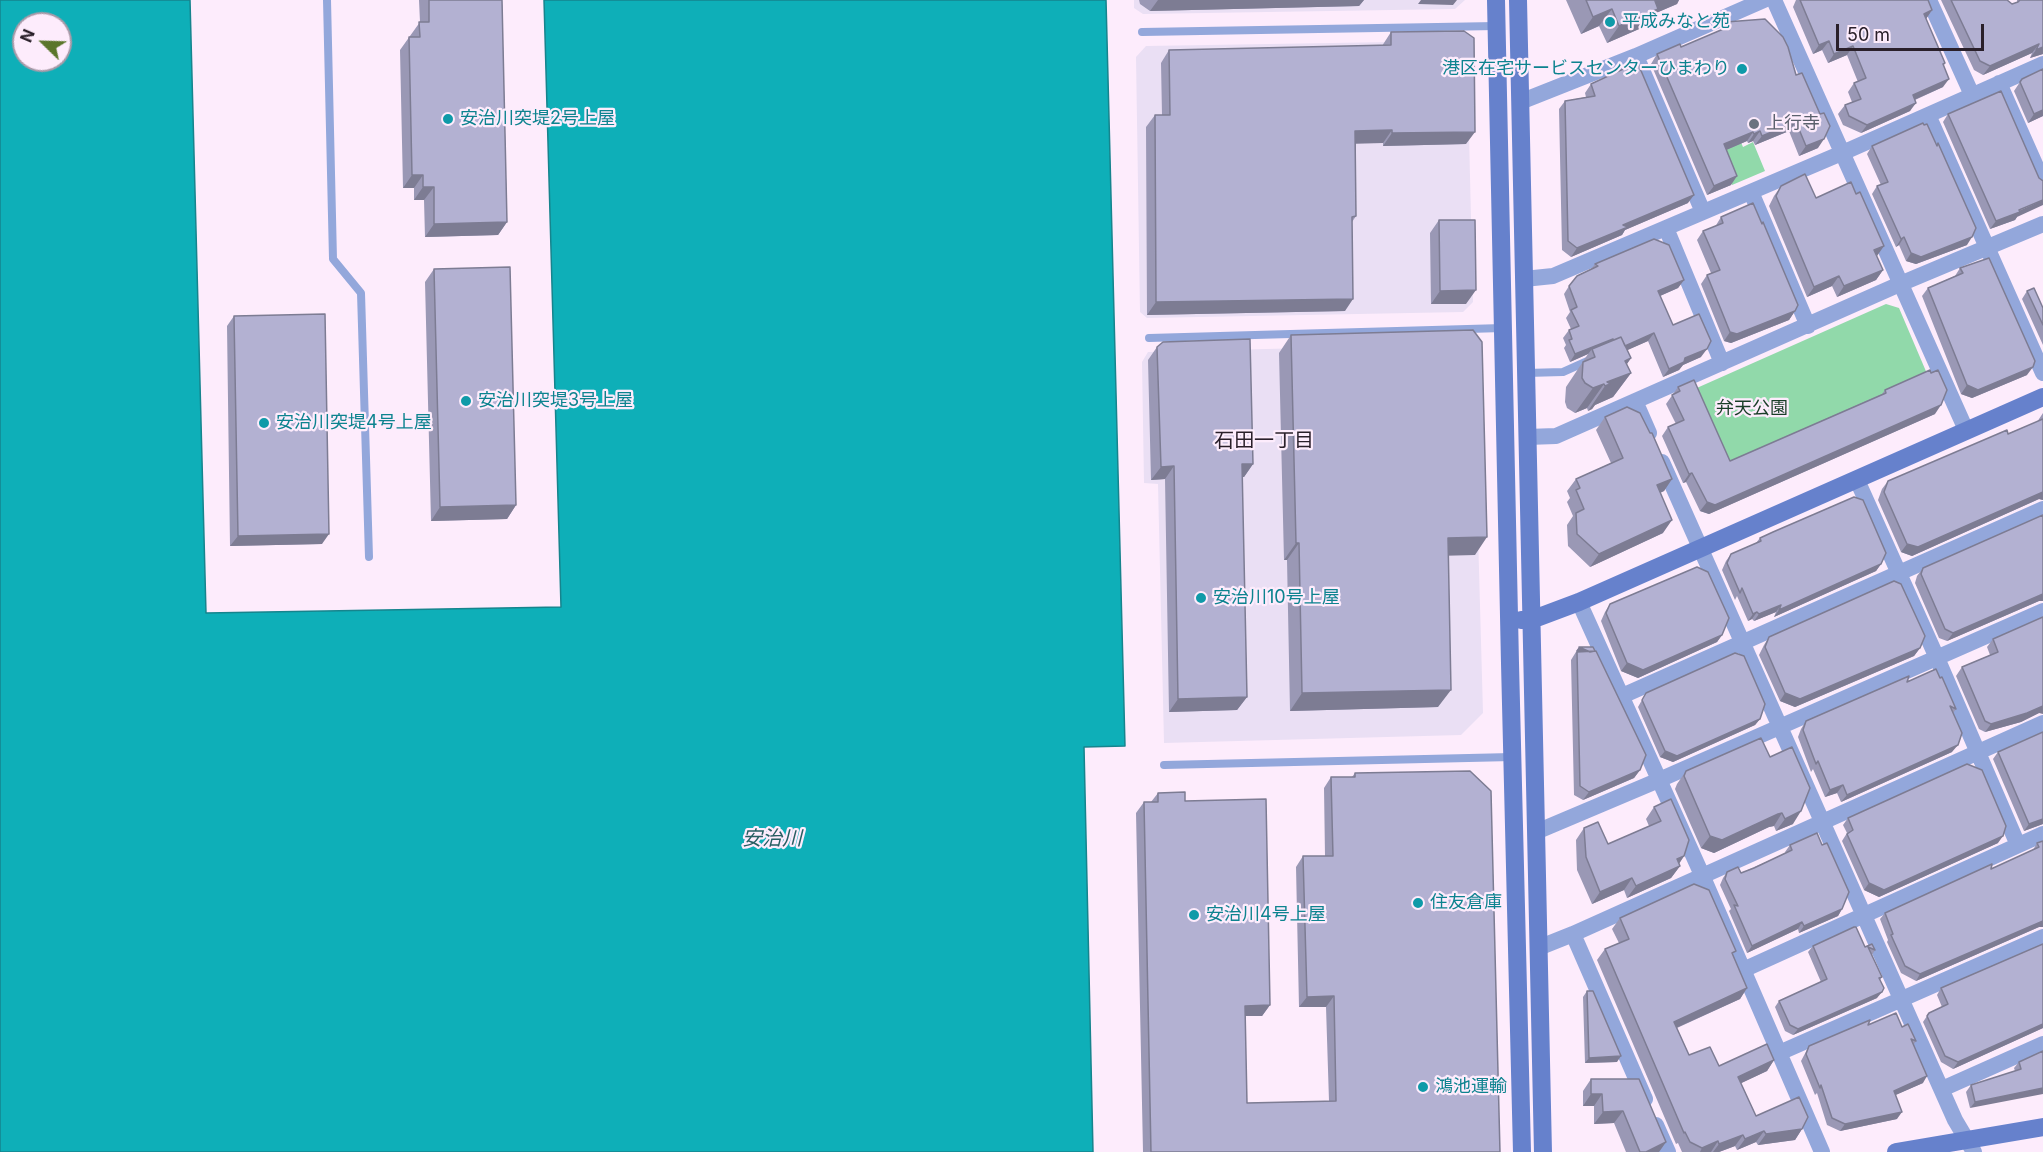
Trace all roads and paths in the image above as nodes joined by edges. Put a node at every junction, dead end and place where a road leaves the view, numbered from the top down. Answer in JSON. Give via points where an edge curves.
{"nodes":[{"id":1,"x":327,"y":0,"type":"edge"},
{"id":2,"x":1496,"y":0,"type":"edge"},
{"id":3,"x":1518,"y":0,"type":"edge"},
{"id":4,"x":1764,"y":0,"type":"edge"},
{"id":5,"x":1774,"y":0,"type":"edge"},
{"id":6,"x":1929,"y":0,"type":"edge"},
{"id":7,"x":1497,"y":26,"type":"junction"},
{"id":8,"x":1142,"y":32,"type":"dead end"},
{"id":9,"x":1636,"y":56,"type":"junction"},
{"id":10,"x":2043,"y":64,"type":"edge"},
{"id":11,"x":1999,"y":83,"type":"junction"},
{"id":12,"x":1972,"y":95,"type":"junction"},
{"id":13,"x":1520,"y":102,"type":"junction"},
{"id":14,"x":1928,"y":115,"type":"junction"},
{"id":15,"x":1843,"y":152,"type":"junction"},
{"id":16,"x":2043,"y":182,"type":"edge"},
{"id":17,"x":1750,"y":192,"type":"junction"},
{"id":18,"x":1704,"y":212,"type":"junction"},
{"id":19,"x":2043,"y":224,"type":"edge"},
{"id":20,"x":1666,"y":228,"type":"junction"},
{"id":21,"x":1986,"y":248,"type":"junction"},
{"id":22,"x":1524,"y":279,"type":"junction"},
{"id":23,"x":1900,"y":284,"type":"junction"},
{"id":24,"x":1808,"y":326,"type":"junction"},
{"id":25,"x":1504,"y":328,"type":"junction"},
{"id":26,"x":1149,"y":338,"type":"dead end"},
{"id":27,"x":1596,"y":357,"type":"edge"},
{"id":28,"x":1722,"y":363,"type":"junction"},
{"id":29,"x":1526,"y":373,"type":"junction"},
{"id":30,"x":2043,"y":373,"type":"edge"},
{"id":31,"x":2043,"y":397,"type":"edge"},
{"id":32,"x":1635,"y":401,"type":"junction"},
{"id":33,"x":1966,"y":430,"type":"junction"},
{"id":34,"x":1527,"y":437,"type":"junction"},
{"id":35,"x":1857,"y":480,"type":"junction"},
{"id":36,"x":2043,"y":509,"type":"edge"},
{"id":37,"x":1701,"y":549,"type":"junction"},
{"id":38,"x":369,"y":557,"type":"dead end"},
{"id":39,"x":1899,"y":573,"type":"junction"},
{"id":40,"x":1579,"y":602,"type":"junction"},
{"id":41,"x":2043,"y":611,"type":"edge"},
{"id":42,"x":1532,"y":620,"type":"junction"},
{"id":43,"x":1509,"y":621,"type":"junction"},
{"id":44,"x":1742,"y":642,"type":"junction"},
{"id":45,"x":1937,"y":658,"type":"junction"},
{"id":46,"x":1622,"y":696,"type":"junction"},
{"id":47,"x":2043,"y":723,"type":"edge"},
{"id":48,"x":1780,"y":727,"type":"junction"},
{"id":49,"x":1977,"y":752,"type":"junction"},
{"id":50,"x":1512,"y":757,"type":"junction"},
{"id":51,"x":1164,"y":765,"type":"dead end"},
{"id":52,"x":1659,"y":780,"type":"junction"},
{"id":53,"x":1822,"y":823,"type":"junction"},
{"id":54,"x":1536,"y":832,"type":"junction"},
{"id":55,"x":2043,"y":834,"type":"edge"},
{"id":56,"x":2018,"y":845,"type":"junction"},
{"id":57,"x":1702,"y":875,"type":"junction"},
{"id":58,"x":1864,"y":915,"type":"junction"},
{"id":59,"x":1573,"y":934,"type":"junction"},
{"id":60,"x":2043,"y":937,"type":"edge"},
{"id":61,"x":1538,"y":948,"type":"junction"},
{"id":62,"x":1743,"y":970,"type":"junction"},
{"id":63,"x":1901,"y":1000,"type":"junction"},
{"id":64,"x":2043,"y":1044,"type":"edge"},
{"id":65,"x":1779,"y":1053,"type":"junction"},
{"id":66,"x":1942,"y":1089,"type":"junction"},
{"id":67,"x":2043,"y":1127,"type":"edge"},
{"id":68,"x":1970,"y":1146,"type":"edge"},
{"id":69,"x":1522,"y":1152,"type":"edge"},
{"id":70,"x":1543,"y":1152,"type":"edge"},
{"id":71,"x":1668,"y":1152,"type":"edge"},
{"id":72,"x":1822,"y":1152,"type":"edge"},
{"id":73,"x":1896,"y":1152,"type":"edge"}],
"edges":[{"from":1,"to":38,"type":"lane","via":[[333,259],[361,293]]},
{"from":2,"to":7,"type":"street"},
{"from":3,"to":13,"type":"street"},
{"from":4,"to":9,"type":"street"},
{"from":5,"to":15,"type":"street"},
{"from":6,"to":12,"type":"street"},
{"from":7,"to":8,"type":"lane"},
{"from":7,"to":25,"type":"street"},
{"from":9,"to":13,"type":"street"},
{"from":9,"to":18,"type":"street"},
{"from":10,"to":11,"type":"street"},
{"from":11,"to":12,"type":"street"},
{"from":11,"to":16,"type":"street"},
{"from":12,"to":14,"type":"street"},
{"from":13,"to":22,"type":"street"},
{"from":14,"to":15,"type":"street"},
{"from":14,"to":21,"type":"street"},
{"from":15,"to":17,"type":"street"},
{"from":15,"to":23,"type":"street"},
{"from":17,"to":18,"type":"street"},
{"from":17,"to":24,"type":"street"},
{"from":18,"to":20,"type":"street"},
{"from":19,"to":21,"type":"street"},
{"from":20,"to":22,"type":"street","via":[[1553,276]]},
{"from":20,"to":28,"type":"street"},
{"from":21,"to":23,"type":"street"},
{"from":21,"to":30,"type":"street"},
{"from":22,"to":29,"type":"street"},
{"from":23,"to":24,"type":"street"},
{"from":23,"to":33,"type":"street"},
{"from":24,"to":28,"type":"street"},
{"from":25,"to":26,"type":"lane"},
{"from":25,"to":43,"type":"street"},
{"from":27,"to":29,"type":"lane","via":[[1563,372]]},
{"from":28,"to":32,"type":"street"},
{"from":29,"to":34,"type":"street"},
{"from":31,"to":33,"type":"street"},
{"from":32,"to":34,"type":"street","via":[[1556,436]]},
{"from":32,"to":37,"type":"street"},
{"from":33,"to":35,"type":"street"},
{"from":34,"to":42,"type":"street"},
{"from":35,"to":37,"type":"street"},
{"from":35,"to":39,"type":"street"},
{"from":36,"to":39,"type":"street"},
{"from":37,"to":40,"type":"street"},
{"from":37,"to":44,"type":"street"},
{"from":39,"to":44,"type":"street"},
{"from":39,"to":45,"type":"street"},
{"from":40,"to":42,"type":"street"},
{"from":40,"to":46,"type":"street"},
{"from":41,"to":45,"type":"street"},
{"from":42,"to":43,"type":"street"},
{"from":42,"to":54,"type":"street"},
{"from":43,"to":50,"type":"street"},
{"from":44,"to":46,"type":"street"},
{"from":44,"to":48,"type":"street"},
{"from":45,"to":48,"type":"street"},
{"from":45,"to":49,"type":"street"},
{"from":46,"to":52,"type":"street"},
{"from":47,"to":49,"type":"street"},
{"from":48,"to":52,"type":"street"},
{"from":48,"to":53,"type":"street"},
{"from":49,"to":53,"type":"street"},
{"from":49,"to":56,"type":"street"},
{"from":50,"to":51,"type":"lane"},
{"from":50,"to":69,"type":"street"},
{"from":52,"to":54,"type":"street"},
{"from":52,"to":57,"type":"street"},
{"from":53,"to":57,"type":"street"},
{"from":53,"to":58,"type":"street"},
{"from":54,"to":61,"type":"street"},
{"from":55,"to":56,"type":"street"},
{"from":56,"to":58,"type":"street"},
{"from":57,"to":59,"type":"street"},
{"from":57,"to":62,"type":"street"},
{"from":58,"to":62,"type":"street"},
{"from":58,"to":63,"type":"street"},
{"from":59,"to":61,"type":"street"},
{"from":59,"to":71,"type":"street"},
{"from":60,"to":63,"type":"street"},
{"from":61,"to":70,"type":"street"},
{"from":62,"to":65,"type":"street"},
{"from":63,"to":65,"type":"street"},
{"from":63,"to":66,"type":"street"},
{"from":64,"to":66,"type":"street"},
{"from":65,"to":72,"type":"street"},
{"from":66,"to":68,"type":"street"},
{"from":67,"to":68,"type":"street"},
{"from":68,"to":73,"type":"street"}]}
